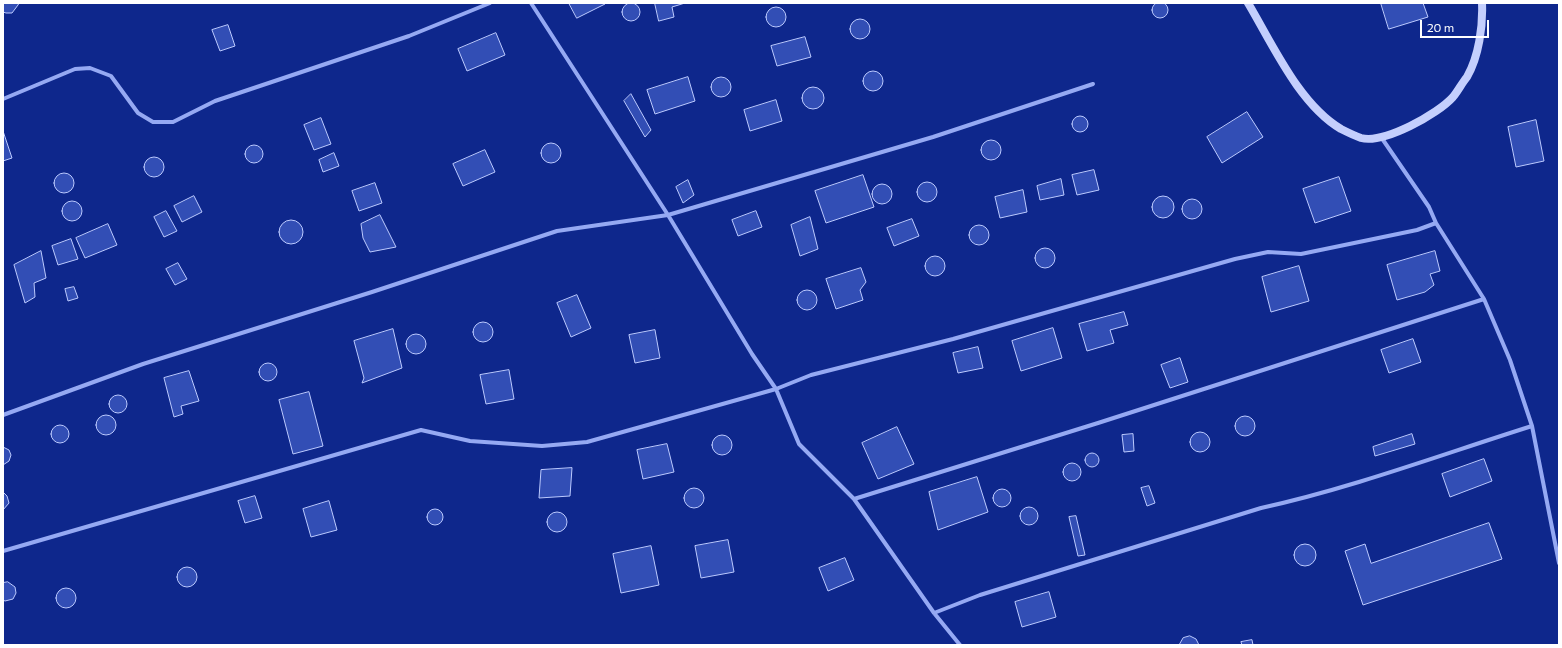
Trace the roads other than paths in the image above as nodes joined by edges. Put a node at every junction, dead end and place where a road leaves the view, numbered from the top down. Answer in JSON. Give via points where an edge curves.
{"nodes":[{"id":1,"x":490,"y":3,"type":"edge"},
{"id":2,"x":531,"y":3,"type":"edge"},
{"id":3,"x":1248,"y":3,"type":"edge"},
{"id":4,"x":1482,"y":3,"type":"edge"},
{"id":5,"x":1093,"y":84,"type":"dead end"},
{"id":6,"x":3,"y":99,"type":"edge"},
{"id":7,"x":1381,"y":137,"type":"junction"},
{"id":8,"x":668,"y":215,"type":"junction"},
{"id":9,"x":1436,"y":223,"type":"junction"},
{"id":10,"x":1484,"y":299,"type":"junction"},
{"id":11,"x":776,"y":389,"type":"junction"},
{"id":12,"x":3,"y":415,"type":"edge"},
{"id":13,"x":1532,"y":426,"type":"junction"},
{"id":14,"x":854,"y":499,"type":"junction"},
{"id":15,"x":3,"y":551,"type":"edge"},
{"id":16,"x":1559,"y":563,"type":"edge"},
{"id":17,"x":934,"y":613,"type":"junction"},
{"id":18,"x":960,"y":645,"type":"edge"}],
"edges":[{"from":1,"to":6,"type":"street","via":[[409,36],[215,101],[173,122],[153,122],[138,113],[110,76],[90,68],[75,69]]},
{"from":2,"to":8,"type":"street"},
{"from":3,"to":7,"type":"main road","via":[[1286,67],[1315,109],[1341,129],[1361,138]]},
{"from":4,"to":7,"type":"main road","via":[[1478,46],[1468,75],[1452,98],[1430,114]]},
{"from":5,"to":8,"type":"street","via":[[933,137]]},
{"from":7,"to":9,"type":"street","via":[[1429,207]]},
{"from":8,"to":11,"type":"street"},
{"from":8,"to":12,"type":"street","via":[[557,231],[143,364]]},
{"from":9,"to":10,"type":"street"},
{"from":9,"to":11,"type":"street","via":[[1417,230],[1302,254],[1268,252],[1235,259],[953,339],[811,374]]},
{"from":10,"to":13,"type":"street","via":[[1510,360]]},
{"from":10,"to":14,"type":"street"},
{"from":11,"to":14,"type":"street","via":[[799,444]]},
{"from":11,"to":15,"type":"street","via":[[587,442],[542,446],[470,440],[421,430]]},
{"from":13,"to":16,"type":"street"},
{"from":13,"to":17,"type":"street","via":[[988,592]]},
{"from":14,"to":17,"type":"street"},
{"from":17,"to":18,"type":"street"}]}
